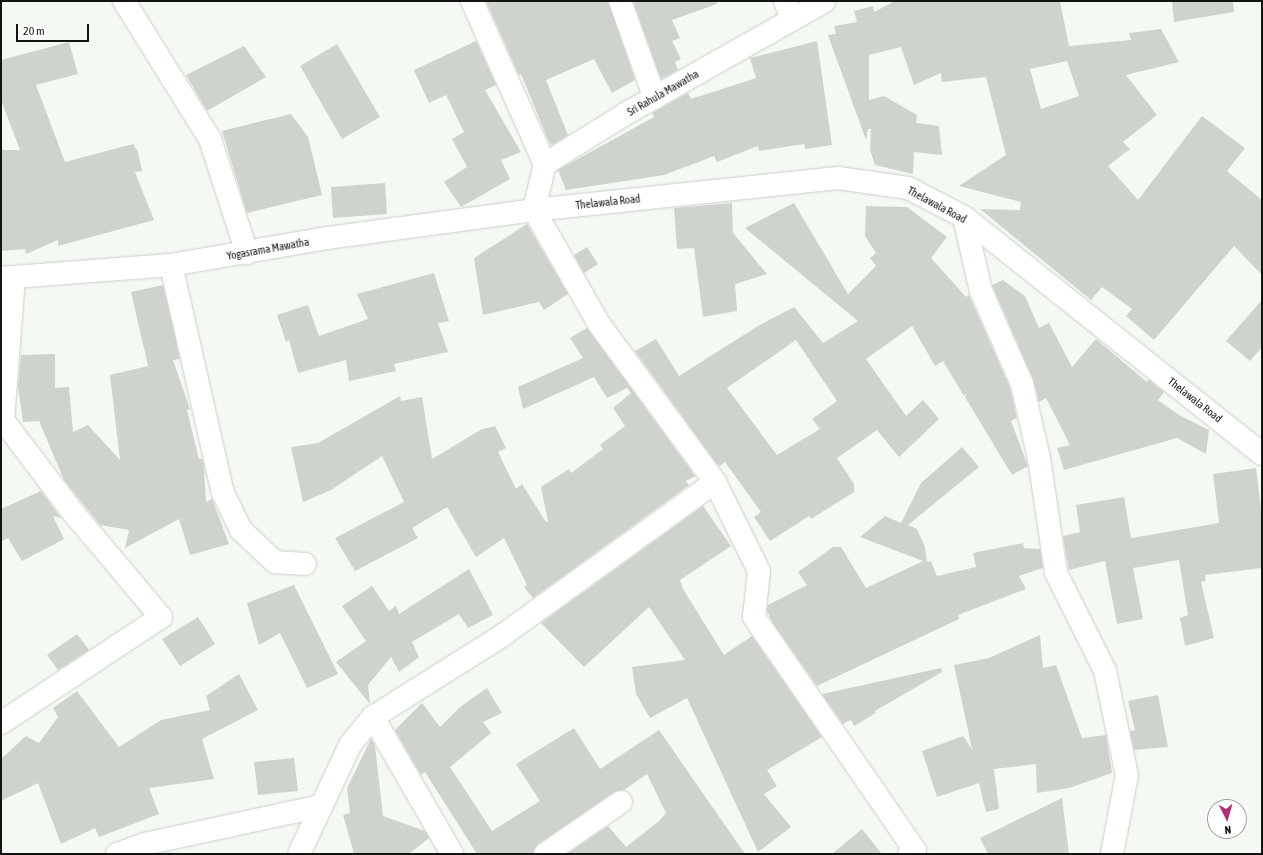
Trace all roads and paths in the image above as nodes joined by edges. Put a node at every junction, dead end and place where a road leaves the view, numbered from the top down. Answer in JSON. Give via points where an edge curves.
{"nodes":[{"id":1,"x":124,"y":1,"type":"edge"},
{"id":2,"x":472,"y":1,"type":"edge"},
{"id":3,"x":620,"y":1,"type":"edge"},
{"id":4,"x":825,"y":1,"type":"edge"},
{"id":5,"x":789,"y":10,"type":"edge"},
{"id":6,"x":655,"y":98,"type":"junction"},
{"id":7,"x":545,"y":164,"type":"junction"},
{"id":8,"x":534,"y":210,"type":"junction"},
{"id":9,"x":964,"y":217,"type":"junction"},
{"id":10,"x":247,"y":253,"type":"junction"},
{"id":11,"x":171,"y":264,"type":"junction"},
{"id":12,"x":7,"y":277,"type":"edge"},
{"id":13,"x":1262,"y":454,"type":"edge"},
{"id":14,"x":715,"y":482,"type":"junction"},
{"id":15,"x":305,"y":564,"type":"dead end"},
{"id":16,"x":373,"y":717,"type":"junction"},
{"id":17,"x":1,"y":723,"type":"edge"},
{"id":18,"x":621,"y":802,"type":"dead end"},
{"id":19,"x":320,"y":806,"type":"junction"},
{"id":20,"x":117,"y":854,"type":"edge"},
{"id":21,"x":299,"y":854,"type":"edge"},
{"id":22,"x":452,"y":854,"type":"edge"},
{"id":23,"x":545,"y":854,"type":"edge"},
{"id":24,"x":909,"y":854,"type":"edge"},
{"id":25,"x":1112,"y":854,"type":"edge"}],
"edges":[{"from":1,"to":10,"type":"street","via":[[210,138]]},
{"from":2,"to":7,"type":"street"},
{"from":3,"to":6,"type":"street"},
{"from":4,"to":5,"type":"street","name":"Sri Rahula Mawatha"},
{"from":5,"to":6,"type":"street","name":"Sri Rahula Mawatha"},
{"from":6,"to":7,"type":"street","name":"Sri Rahula Mawatha"},
{"from":7,"to":8,"type":"street"},
{"from":8,"to":9,"type":"street","name":"Thelawala Road","via":[[838,178],[908,188]]},
{"from":8,"to":10,"type":"street","name":"Yogasrama Mawatha","via":[[328,238]]},
{"from":8,"to":14,"type":"street","via":[[599,324]]},
{"from":9,"to":13,"type":"street","name":"Thelawala Road"},
{"from":9,"to":25,"type":"street","via":[[981,291],[1022,384],[1039,458],[1056,573],[1105,671],[1127,775]]},
{"from":10,"to":11,"type":"street","name":"Yogasrama Mawatha"},
{"from":11,"to":12,"type":"street","name":"Yogasrama Mawatha"},
{"from":11,"to":15,"type":"street","via":[[224,493],[241,530],[275,562]]},
{"from":12,"to":17,"type":"street","via":[[3,420],[75,515],[160,617]]},
{"from":14,"to":16,"type":"street","via":[[503,635]]},
{"from":14,"to":24,"type":"street","via":[[759,571],[754,618],[915,850]]},
{"from":16,"to":19,"type":"street","via":[[350,745]]},
{"from":16,"to":22,"type":"street"},
{"from":18,"to":23,"type":"street"},
{"from":19,"to":20,"type":"street","via":[[145,844]]},
{"from":19,"to":21,"type":"street"}]}
